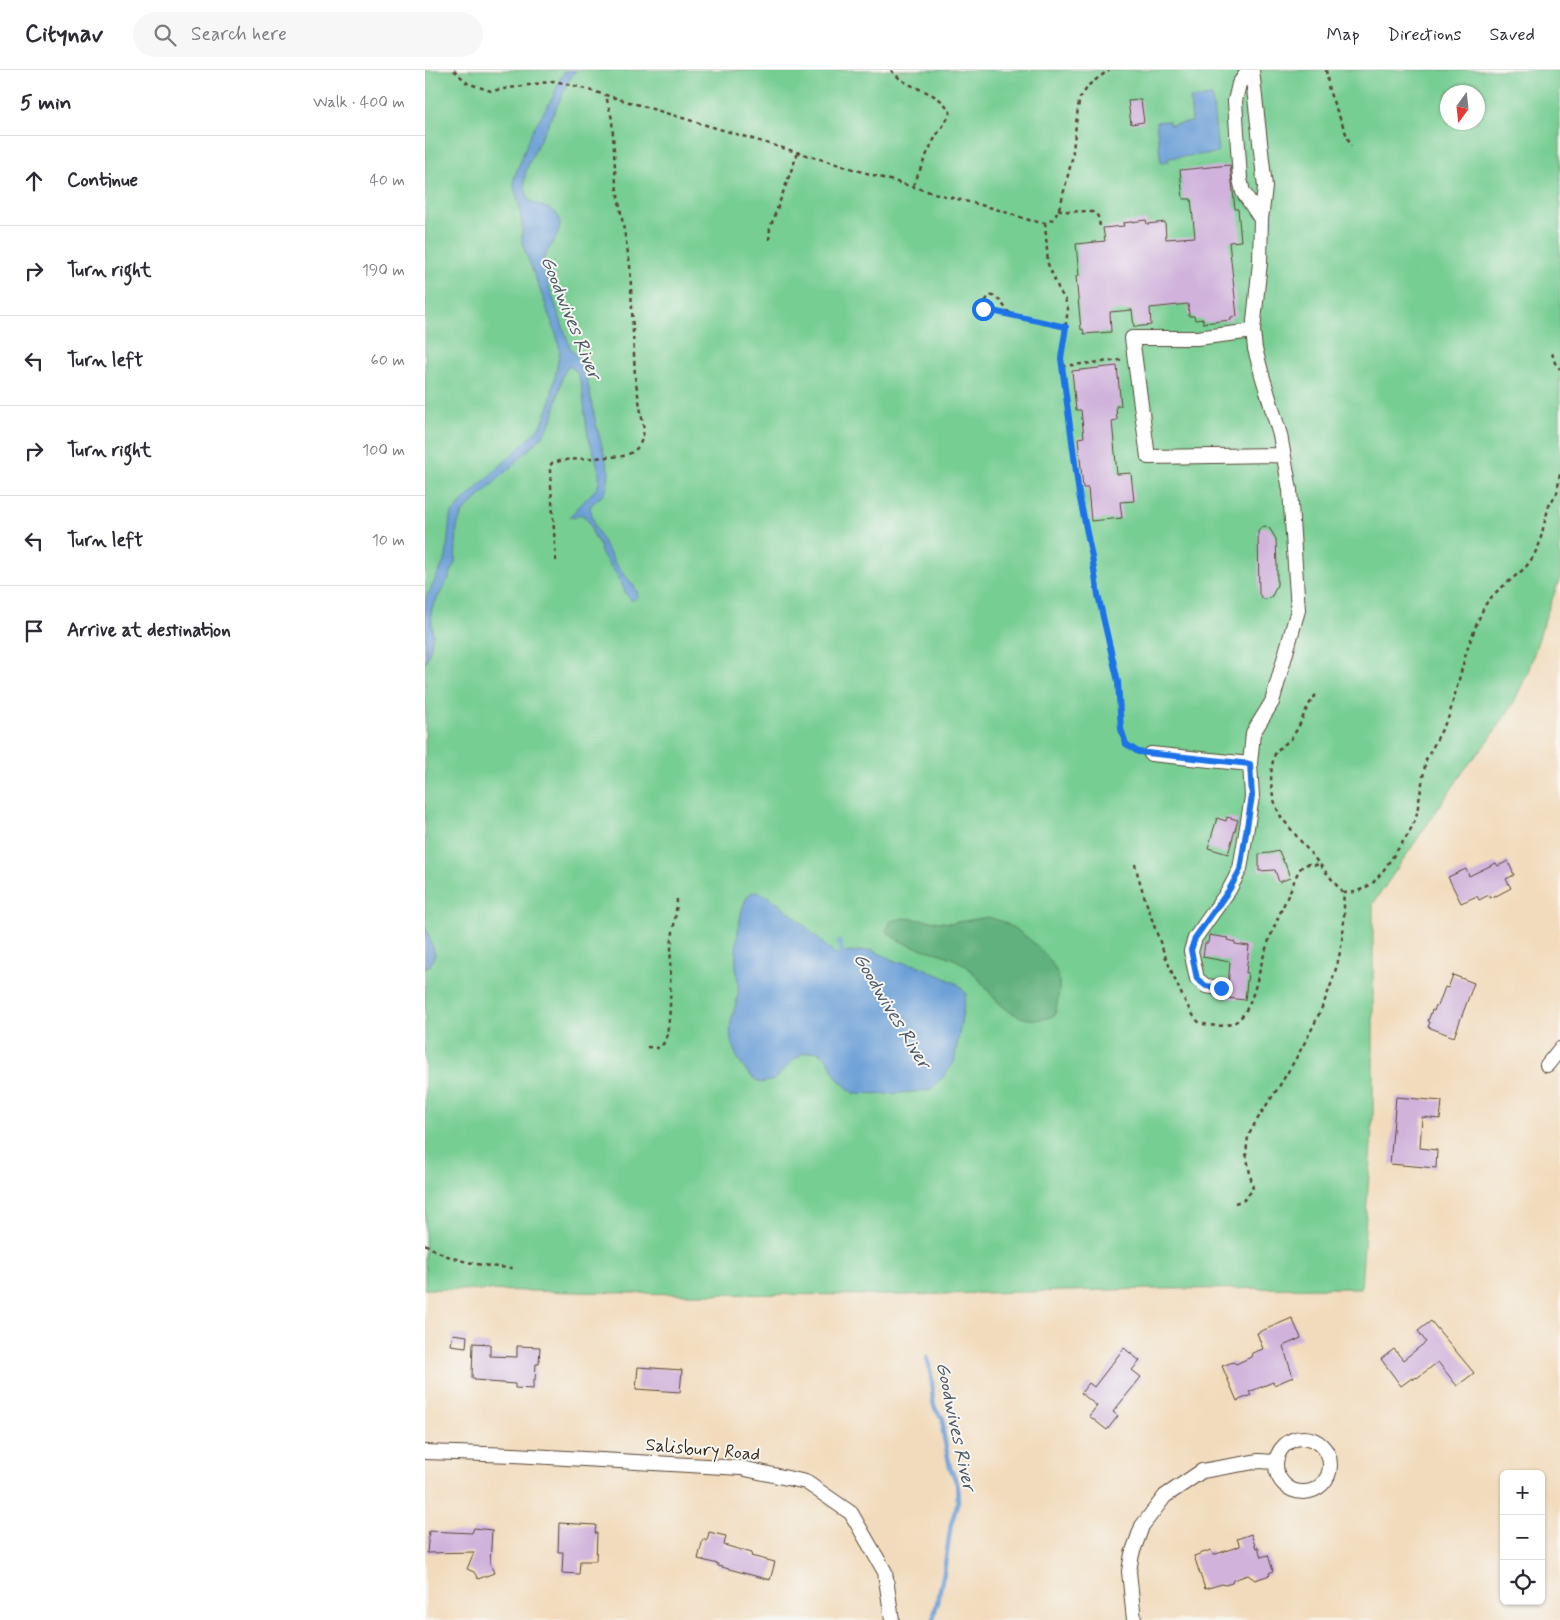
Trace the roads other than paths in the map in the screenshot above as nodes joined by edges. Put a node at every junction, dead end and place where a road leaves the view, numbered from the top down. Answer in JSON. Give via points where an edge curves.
{"nodes":[{"id":1,"x":1250,"y":70,"type":"edge"},
{"id":2,"x":1261,"y":219,"type":"junction"},
{"id":3,"x":1253,"y":331,"type":"junction"},
{"id":4,"x":1283,"y":455,"type":"junction"},
{"id":5,"x":1151,"y":754,"type":"road end"},
{"id":6,"x":1250,"y":764,"type":"junction"},
{"id":7,"x":1221,"y":988,"type":"dead end"},
{"id":8,"x":1560,"y":1049,"type":"edge"},
{"id":9,"x":1547,"y":1065,"type":"dead end"},
{"id":10,"x":425,"y":1452,"type":"edge"},
{"id":11,"x":1275,"y":1462,"type":"junction"},
{"id":12,"x":892,"y":1620,"type":"edge"},
{"id":13,"x":1134,"y":1620,"type":"edge"}],
"edges":[{"from":1,"to":2,"type":"street","via":[[1265,188]]},
{"from":1,"to":2,"type":"street","via":[[1239,84],[1235,101],[1240,179],[1243,192]]},
{"from":2,"to":3,"type":"street"},
{"from":3,"to":4,"type":"street"},
{"from":3,"to":4,"type":"street","via":[[1197,338],[1132,338],[1148,457]]},
{"from":4,"to":6,"type":"street","via":[[1289,490],[1298,610],[1272,702],[1253,733]]},
{"from":5,"to":6,"type":"street"},
{"from":6,"to":7,"type":"street","via":[[1252,796],[1240,870],[1195,938],[1191,950],[1197,979],[1206,986]]},
{"from":8,"to":9,"type":"street"},
{"from":10,"to":12,"type":"street","name":"Salisbury Road","via":[[741,1468],[806,1482],[851,1513],[885,1572]]},
{"from":11,"to":11,"type":"street","via":[[1281,1481],[1289,1488],[1303,1492],[1322,1485],[1330,1467],[1322,1444],[1304,1437],[1285,1444]]},
{"from":11,"to":13,"type":"street","via":[[1259,1461],[1202,1471],[1165,1496],[1142,1526],[1132,1554],[1129,1571]]}]}
